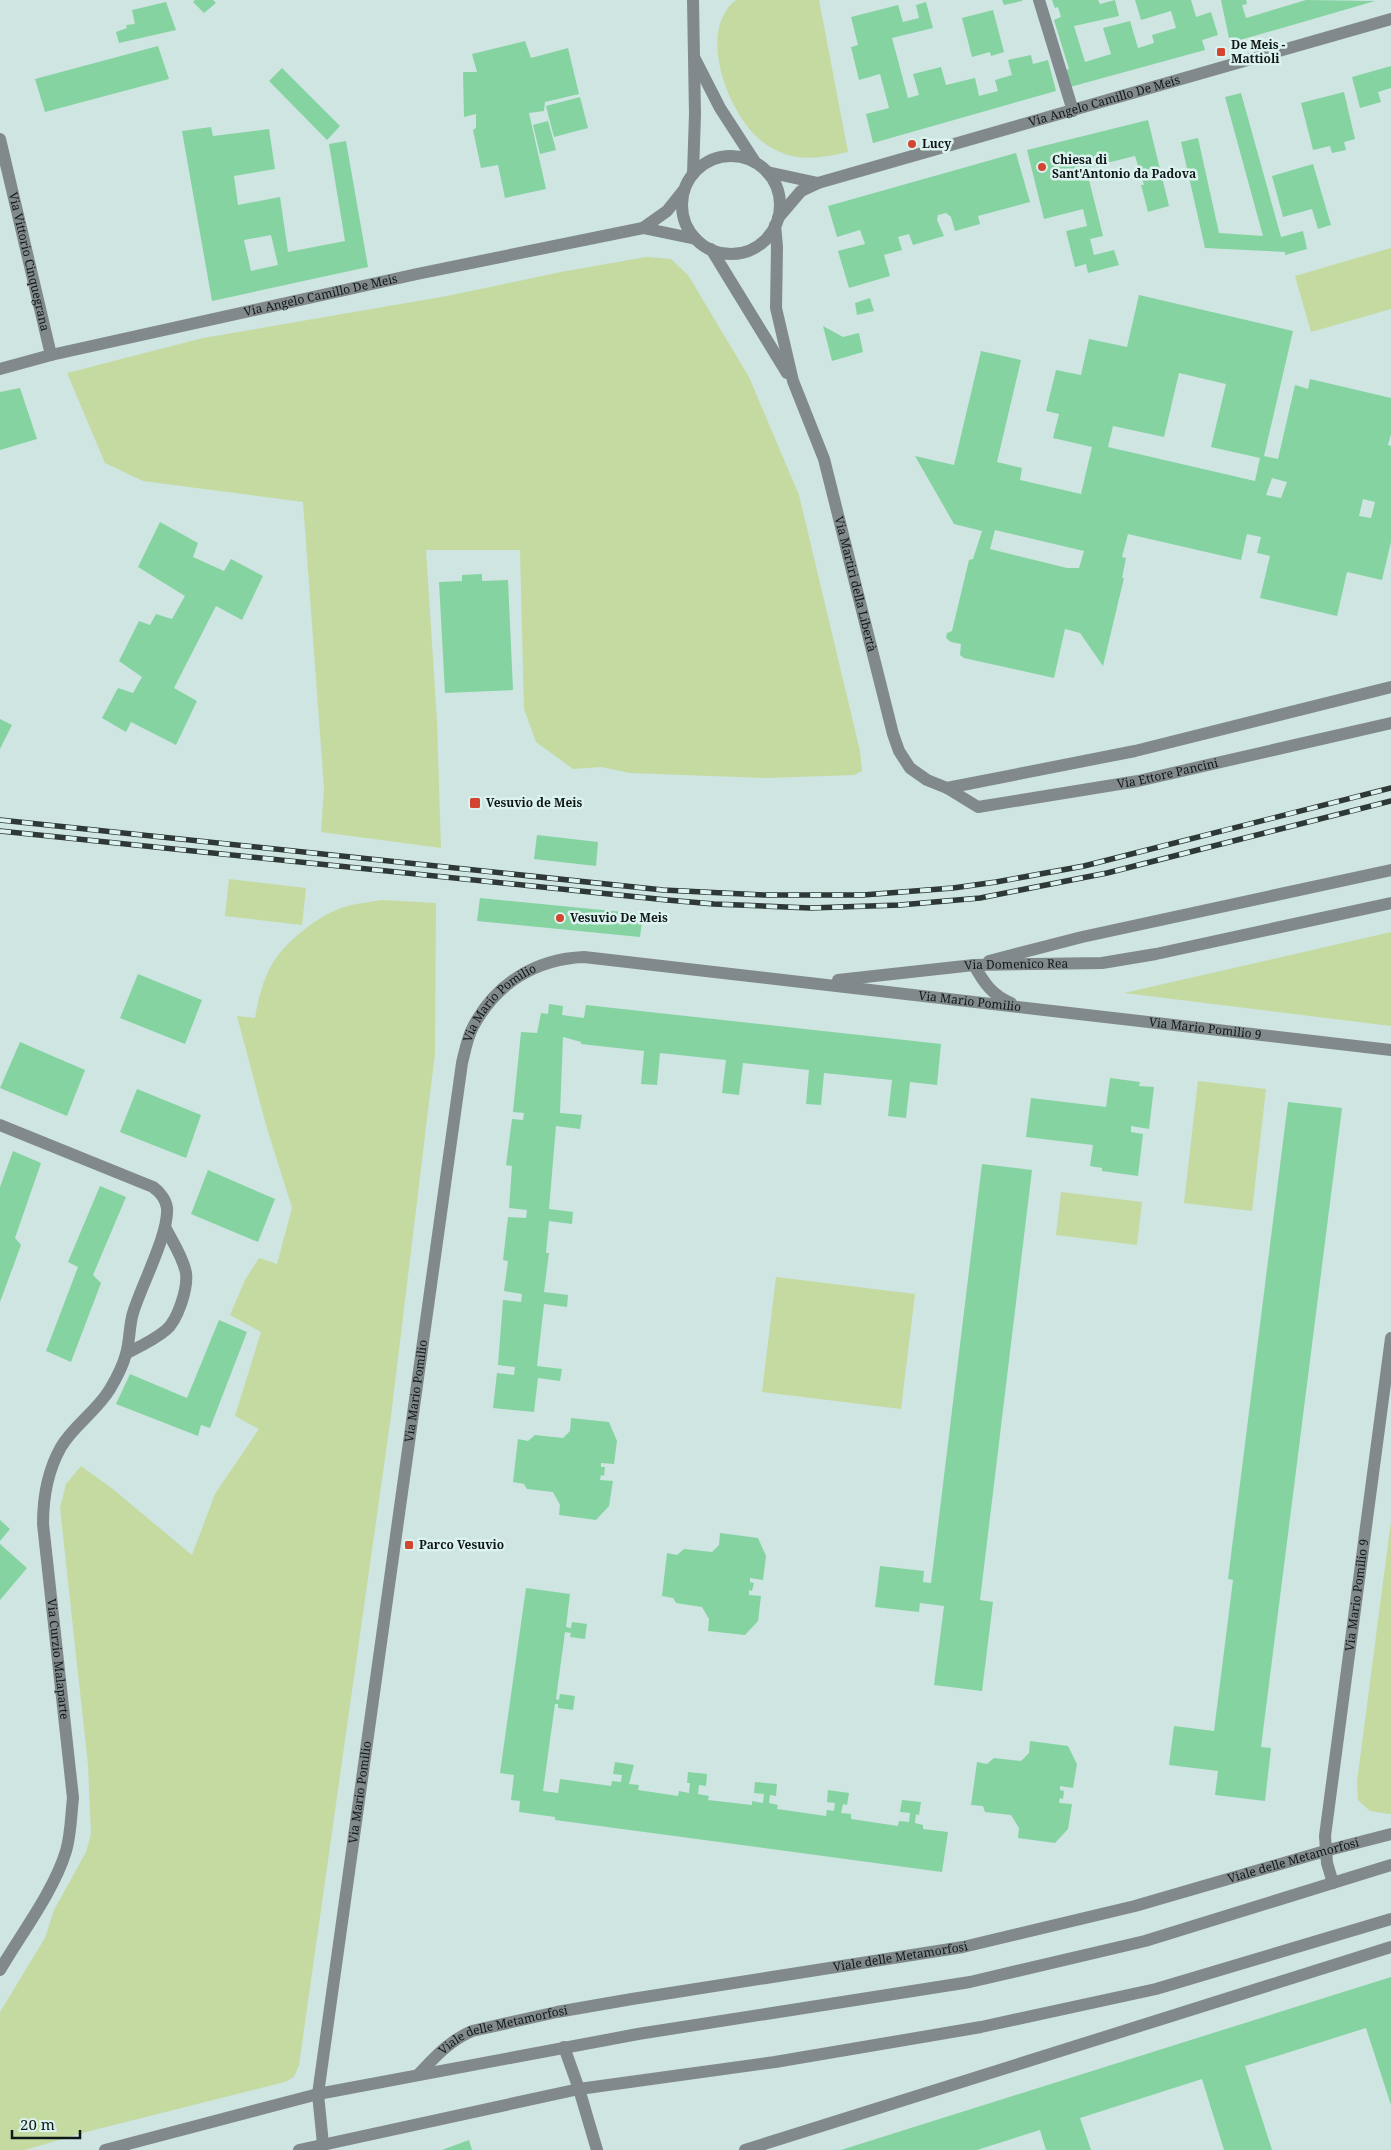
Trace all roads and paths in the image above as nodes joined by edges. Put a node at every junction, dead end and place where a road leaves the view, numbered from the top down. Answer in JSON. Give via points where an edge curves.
{"nodes":[{"id":1,"x":693,"y":0,"type":"edge"},
{"id":2,"x":1039,"y":0,"type":"edge"},
{"id":3,"x":1391,"y":19,"type":"edge"},
{"id":4,"x":694,"y":57,"type":"junction"},
{"id":5,"x":1073,"y":111,"type":"junction"},
{"id":6,"x":0,"y":140,"type":"edge"},
{"id":7,"x":754,"y":162,"type":"junction"},
{"id":8,"x":768,"y":172,"type":"junction"},
{"id":9,"x":693,"y":174,"type":"junction"},
{"id":10,"x":818,"y":182,"type":"junction"},
{"id":11,"x":685,"y":188,"type":"junction"},
{"id":12,"x":777,"y":222,"type":"junction"},
{"id":13,"x":643,"y":228,"type":"junction"},
{"id":14,"x":696,"y":239,"type":"junction"},
{"id":15,"x":711,"y":249,"type":"junction"},
{"id":16,"x":51,"y":356,"type":"junction"},
{"id":17,"x":0,"y":369,"type":"edge"},
{"id":18,"x":793,"y":381,"type":"junction"},
{"id":19,"x":1391,"y":687,"type":"edge"},
{"id":20,"x":1391,"y":723,"type":"edge"},
{"id":21,"x":926,"y":780,"type":"joint"},
{"id":22,"x":947,"y":788,"type":"junction"},
{"id":23,"x":1391,"y":870,"type":"edge"},
{"id":24,"x":1391,"y":903,"type":"edge"},
{"id":25,"x":974,"y":965,"type":"junction"},
{"id":26,"x":785,"y":980,"type":"junction"},
{"id":27,"x":1020,"y":1007,"type":"junction"},
{"id":28,"x":1391,"y":1050,"type":"edge"},
{"id":29,"x":0,"y":1125,"type":"edge"},
{"id":30,"x":166,"y":1227,"type":"junction"},
{"id":31,"x":1391,"y":1338,"type":"edge"},
{"id":32,"x":126,"y":1353,"type":"junction"},
{"id":33,"x":1391,"y":1834,"type":"edge"},
{"id":34,"x":1326,"y":1851,"type":"junction"},
{"id":35,"x":1391,"y":1865,"type":"edge"},
{"id":36,"x":1333,"y":1883,"type":"junction"},
{"id":37,"x":1391,"y":1918,"type":"edge"},
{"id":38,"x":1391,"y":1947,"type":"edge"},
{"id":39,"x":0,"y":1970,"type":"edge"},
{"id":40,"x":564,"y":2047,"type":"junction"},
{"id":41,"x":418,"y":2075,"type":"junction"},
{"id":42,"x":579,"y":2089,"type":"junction"},
{"id":43,"x":318,"y":2094,"type":"junction"},
{"id":44,"x":322,"y":2144,"type":"junction"},
{"id":45,"x":105,"y":2150,"type":"edge"},
{"id":46,"x":299,"y":2150,"type":"edge"},
{"id":47,"x":597,"y":2150,"type":"edge"},
{"id":48,"x":745,"y":2150,"type":"edge"}],
"edges":[{"from":1,"to":4,"type":"street"},
{"from":2,"to":5,"type":"street"},
{"from":3,"to":5,"type":"street","name":"Via Angelo Camillo De Meis"},
{"from":4,"to":7,"type":"street","via":[[720,108]]},
{"from":4,"to":9,"type":"street"},
{"from":5,"to":10,"type":"street","name":"Via Angelo Camillo De Meis"},
{"from":6,"to":16,"type":"street","name":"Via Vittorio Cinquegrana"},
{"from":7,"to":8,"type":"street","name":"Via Angelo Camillo De Meis"},
{"from":7,"to":9,"type":"street","name":"Via Angelo Camillo De Meis","via":[[740,156],[722,156],[706,162]]},
{"from":8,"to":10,"type":"street","name":"Via Angelo Camillo De Meis"},
{"from":8,"to":12,"type":"street","name":"Via Angelo Camillo De Meis","via":[[778,190]]},
{"from":9,"to":11,"type":"street","name":"Via Angelo Camillo De Meis"},
{"from":10,"to":12,"type":"street","name":"Via Angelo Camillo De Meis","via":[[801,192]]},
{"from":11,"to":13,"type":"street","name":"Via Angelo Camillo De Meis","via":[[667,211]]},
{"from":11,"to":14,"type":"street","name":"Via Angelo Camillo De Meis","via":[[683,215]]},
{"from":12,"to":15,"type":"street","name":"Via Angelo Camillo De Meis","via":[[766,239],[750,249],[730,253]]},
{"from":12,"to":18,"type":"street","name":"Via Martiri della Libertà","via":[[776,308]]},
{"from":13,"to":14,"type":"street","name":"Via Angelo Camillo De Meis"},
{"from":13,"to":16,"type":"street","name":"Via Angelo Camillo De Meis","via":[[417,274]]},
{"from":14,"to":15,"type":"street","name":"Via Angelo Camillo De Meis"},
{"from":15,"to":18,"type":"street","name":"Via Martiri della Libertà"},
{"from":16,"to":17,"type":"street","name":"Via Angelo Camillo De Meis"},
{"from":18,"to":21,"type":"street","name":"Via Martiri della Libertà","via":[[824,459],[893,734],[910,768]]},
{"from":19,"to":22,"type":"street","via":[[1136,751]]},
{"from":20,"to":22,"type":"street","name":"Via Ettore Pancini","via":[[1138,781],[978,807]]},
{"from":21,"to":22,"type":"street","name":"Via Ettore Pancini"},
{"from":23,"to":25,"type":"street","name":"Via Domenico Rea","via":[[1024,950]]},
{"from":24,"to":25,"type":"street","name":"Via Domenico Rea","via":[[1102,963]]},
{"from":25,"to":26,"type":"street","name":"Via Mario Pomilio","via":[[828,981]]},
{"from":25,"to":27,"type":"street","name":"Via Mario Pomilio","via":[[990,990]]},
{"from":26,"to":27,"type":"street","name":"Via Mario Pomilio"},
{"from":26,"to":43,"type":"street","name":"Via Mario Pomilio","via":[[584,957],[569,958],[528,970],[510,982],[494,996],[472,1027],[462,1063]]},
{"from":27,"to":28,"type":"street","name":"Via Mario Pomilio 9"},
{"from":29,"to":30,"type":"street","via":[[153,1187],[166,1203]]},
{"from":30,"to":32,"type":"street","name":"Via Curzio Malaparte","via":[[133,1312]]},
{"from":30,"to":32,"type":"street","via":[[186,1273],[181,1304],[169,1328],[152,1341]]},
{"from":31,"to":34,"type":"street","name":"Via Mario Pomilio 9","via":[[1325,1836]]},
{"from":32,"to":39,"type":"street","name":"Via Curzio Malaparte","via":[[110,1389],[62,1446],[50,1474],[43,1503],[72,1798],[71,1824],[56,1878]]},
{"from":33,"to":34,"type":"street","name":"Viale delle Metamorfosi"},
{"from":34,"to":36,"type":"street"},
{"from":34,"to":41,"type":"street","name":"Viale delle Metamorfosi","via":[[1135,1906],[963,1947],[632,1999],[472,2031],[446,2046]]},
{"from":35,"to":36,"type":"street","name":"Viale delle Metamorfosi"},
{"from":36,"to":40,"type":"street","name":"Viale delle Metamorfosi","via":[[1144,1941],[970,1982]]},
{"from":37,"to":42,"type":"street","via":[[1156,1990],[991,2024],[775,2062]]},
{"from":38,"to":48,"type":"street"},
{"from":40,"to":41,"type":"street","name":"Viale delle Metamorfosi"},
{"from":40,"to":42,"type":"street"},
{"from":41,"to":43,"type":"street","name":"Viale delle Metamorfosi"},
{"from":42,"to":44,"type":"street"},
{"from":42,"to":47,"type":"street"},
{"from":43,"to":44,"type":"street","name":"Via Mario Pomilio"},
{"from":43,"to":45,"type":"street","name":"Viale delle Metamorfosi"},
{"from":44,"to":46,"type":"street"}]}
